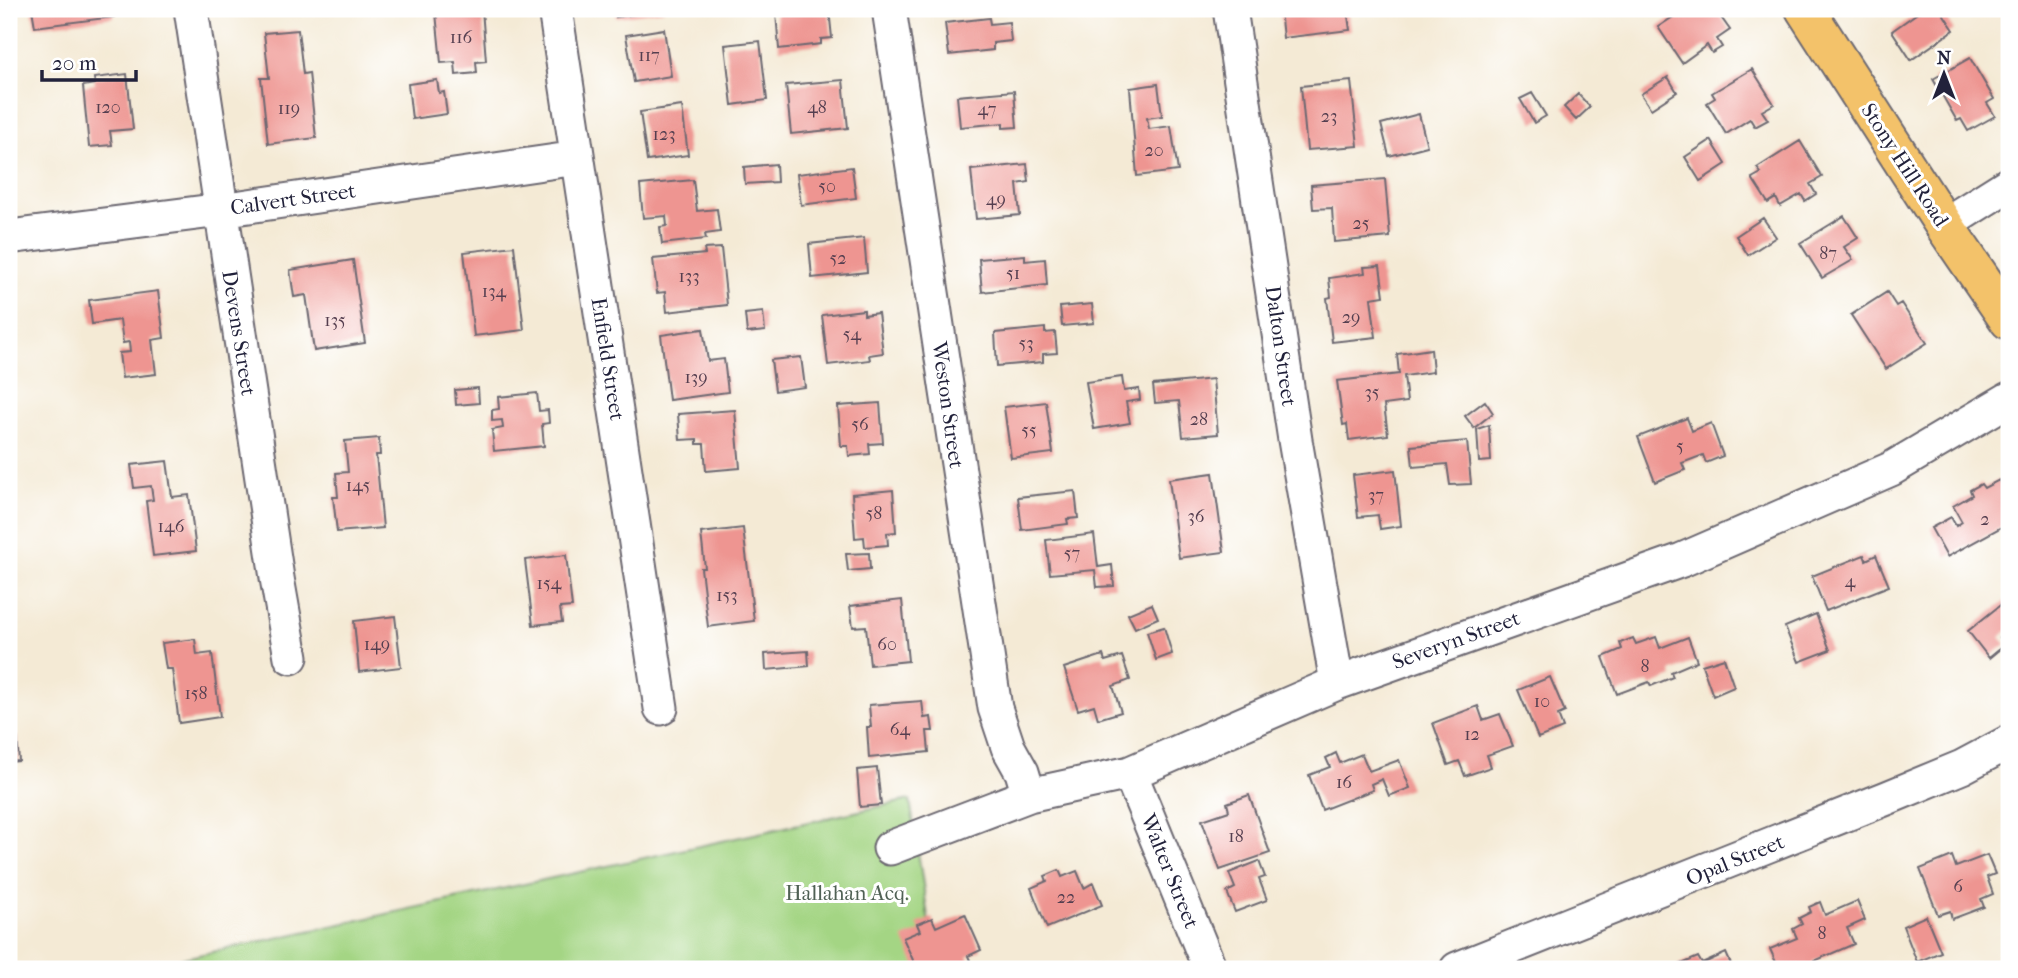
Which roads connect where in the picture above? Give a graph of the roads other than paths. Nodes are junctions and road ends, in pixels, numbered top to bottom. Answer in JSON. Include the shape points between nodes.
{"nodes":[{"id":1,"x":191,"y":9,"type":"edge"},
{"id":2,"x":555,"y":9,"type":"edge"},
{"id":3,"x":889,"y":9,"type":"edge"},
{"id":4,"x":1230,"y":9,"type":"edge"},
{"id":5,"x":1805,"y":9,"type":"edge"},
{"id":6,"x":577,"y":158,"type":"junction"},
{"id":7,"x":2009,"y":184,"type":"edge"},
{"id":8,"x":220,"y":210,"type":"junction"},
{"id":9,"x":1944,"y":225,"type":"junction"},
{"id":10,"x":9,"y":237,"type":"edge"},
{"id":11,"x":2009,"y":320,"type":"edge"},
{"id":12,"x":2009,"y":399,"type":"edge"},
{"id":13,"x":292,"y":657,"type":"dead end"},
{"id":14,"x":1337,"y":683,"type":"junction"},
{"id":15,"x":661,"y":708,"type":"dead end"},
{"id":16,"x":2009,"y":742,"type":"edge"},
{"id":17,"x":1130,"y":773,"type":"junction"},
{"id":18,"x":1029,"y":795,"type":"junction"},
{"id":19,"x":890,"y":848,"type":"dead end"},
{"id":20,"x":1210,"y":969,"type":"edge"},
{"id":21,"x":1457,"y":969,"type":"edge"}],
"edges":[{"from":1,"to":8,"type":"street","name":"Devens Street"},
{"from":2,"to":6,"type":"street","name":"Enfield Street"},
{"from":3,"to":18,"type":"street","name":"Weston Street","via":[[995,708]]},
{"from":4,"to":14,"type":"street","name":"Dalton Street","via":[[1294,440]]},
{"from":5,"to":9,"type":"main road","name":"Stony Hill Road"},
{"from":6,"to":8,"type":"street","name":"Calvert Street"},
{"from":6,"to":15,"type":"street","name":"Enfield Street"},
{"from":7,"to":9,"type":"street"},
{"from":8,"to":10,"type":"street","name":"Calvert Street"},
{"from":8,"to":13,"type":"street","name":"Devens Street"},
{"from":9,"to":11,"type":"main road","name":"Stony Hill Road"},
{"from":12,"to":14,"type":"street","name":"Severyn Street","via":[[1891,469],[1682,560]]},
{"from":14,"to":17,"type":"street","name":"Severyn Street"},
{"from":16,"to":21,"type":"street","name":"Opal Street","via":[[1887,798]]},
{"from":17,"to":18,"type":"street","name":"Severyn Street"},
{"from":17,"to":20,"type":"street","name":"Walter Street"},
{"from":18,"to":19,"type":"street","name":"Severyn Street"}]}
